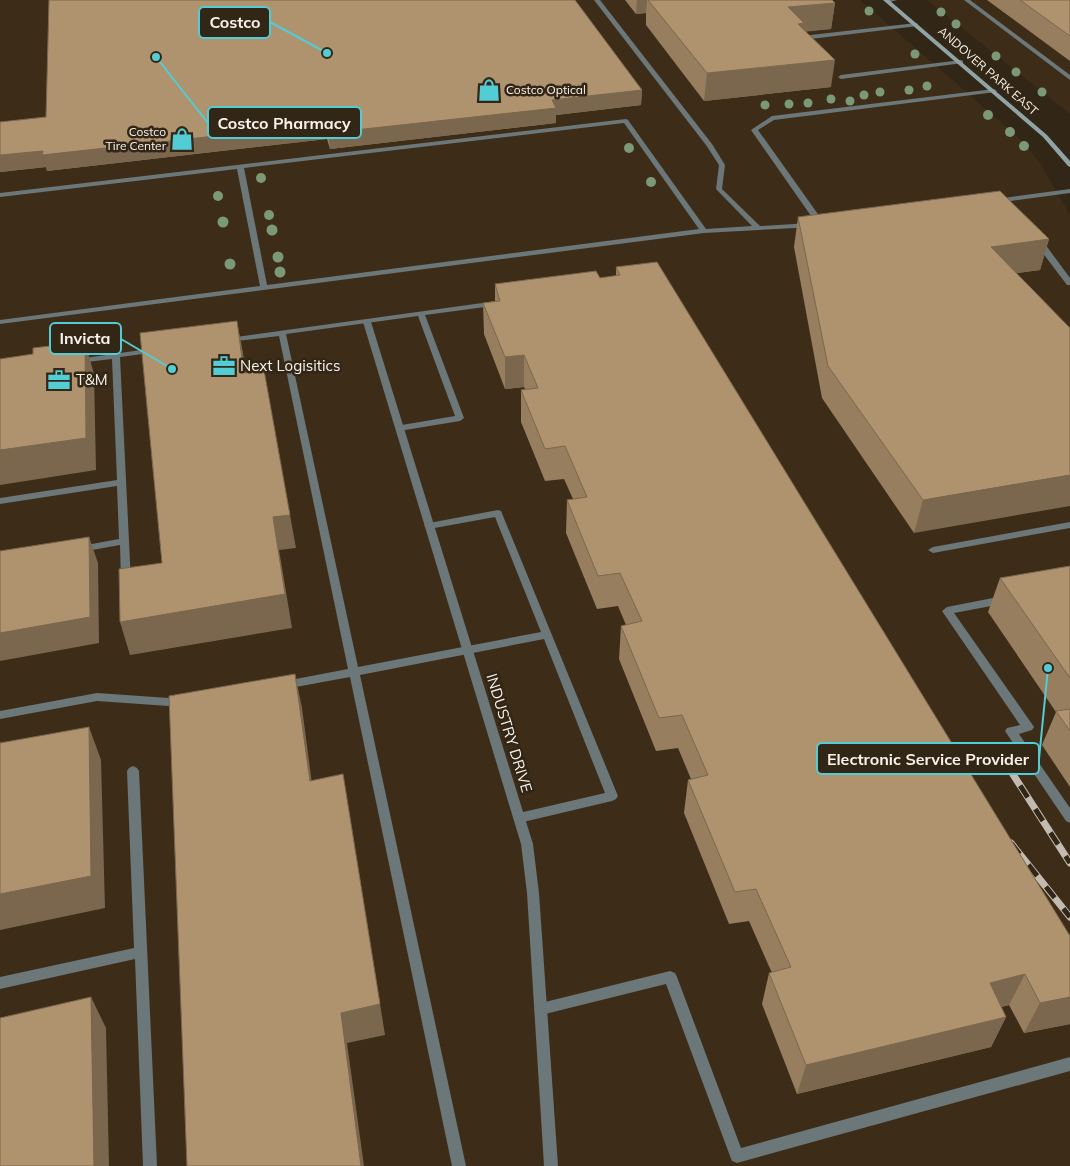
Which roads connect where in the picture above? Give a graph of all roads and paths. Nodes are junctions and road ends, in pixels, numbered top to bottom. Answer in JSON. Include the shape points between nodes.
{"nodes":[{"id":1,"x":597,"y":0,"type":"edge"},
{"id":2,"x":889,"y":0,"type":"edge"},
{"id":3,"x":967,"y":0,"type":"edge"},
{"id":4,"x":916,"y":25,"type":"junction"},
{"id":5,"x":802,"y":38,"type":"edge"},
{"id":6,"x":961,"y":62,"type":"junction"},
{"id":7,"x":841,"y":77,"type":"dead end"},
{"id":8,"x":1070,"y":78,"type":"edge"},
{"id":9,"x":994,"y":91,"type":"junction"},
{"id":10,"x":1070,"y":165,"type":"edge"},
{"id":11,"x":240,"y":167,"type":"junction"},
{"id":12,"x":1070,"y":191,"type":"edge"},
{"id":13,"x":0,"y":195,"type":"edge"},
{"id":14,"x":986,"y":202,"type":"edge"},
{"id":15,"x":830,"y":223,"type":"edge"},
{"id":16,"x":820,"y":224,"type":"junction"},
{"id":17,"x":758,"y":228,"type":"junction"},
{"id":18,"x":704,"y":231,"type":"junction"},
{"id":19,"x":1035,"y":237,"type":"edge"},
{"id":20,"x":1069,"y":281,"type":"edge"},
{"id":21,"x":264,"y":288,"type":"junction"},
{"id":22,"x":510,"y":301,"type":"edge"},
{"id":23,"x":421,"y":314,"type":"junction"},
{"id":24,"x":0,"y":322,"type":"edge"},
{"id":25,"x":367,"y":322,"type":"junction"},
{"id":26,"x":282,"y":333,"type":"junction"},
{"id":27,"x":223,"y":341,"type":"edge"},
{"id":28,"x":164,"y":349,"type":"edge"},
{"id":29,"x":116,"y":356,"type":"junction"},
{"id":30,"x":67,"y":363,"type":"edge"},
{"id":31,"x":399,"y":428,"type":"junction"},
{"id":32,"x":122,"y":482,"type":"junction"},
{"id":33,"x":0,"y":501,"type":"edge"},
{"id":34,"x":1070,"y":525,"type":"edge"},
{"id":35,"x":429,"y":526,"type":"junction"},
{"id":36,"x":124,"y":541,"type":"junction"},
{"id":37,"x":933,"y":550,"type":"dead end"},
{"id":38,"x":67,"y":551,"type":"edge"},
{"id":39,"x":126,"y":590,"type":"edge"},
{"id":40,"x":1013,"y":598,"type":"edge"},
{"id":41,"x":547,"y":635,"type":"junction"},
{"id":42,"x":468,"y":651,"type":"junction"},
{"id":43,"x":354,"y":672,"type":"junction"},
{"id":44,"x":275,"y":687,"type":"edge"},
{"id":45,"x":197,"y":702,"type":"edge"},
{"id":46,"x":0,"y":715,"type":"edge"},
{"id":47,"x":132,"y":772,"type":"dead end"},
{"id":48,"x":520,"y":818,"type":"junction"},
{"id":49,"x":1070,"y":818,"type":"edge"},
{"id":50,"x":140,"y":952,"type":"junction"},
{"id":51,"x":0,"y":983,"type":"edge"},
{"id":52,"x":541,"y":1009,"type":"junction"},
{"id":53,"x":1070,"y":1064,"type":"edge"},
{"id":54,"x":150,"y":1166,"type":"edge"},
{"id":55,"x":459,"y":1166,"type":"edge"},
{"id":56,"x":551,"y":1166,"type":"edge"}],
"edges":[{"from":1,"to":17,"type":"street","via":[[709,144],[722,165],[719,189]]},
{"from":2,"to":4,"type":"street","name":"ANDOVER PARK EAST"},
{"from":3,"to":8,"type":"street"},
{"from":4,"to":5,"type":"street"},
{"from":4,"to":6,"type":"street","name":"ANDOVER PARK EAST"},
{"from":6,"to":7,"type":"street"},
{"from":6,"to":9,"type":"street","name":"ANDOVER PARK EAST"},
{"from":9,"to":10,"type":"street","name":"ANDOVER PARK EAST","via":[[1045,136]]},
{"from":9,"to":16,"type":"street","via":[[772,118],[754,130]]},
{"from":11,"to":13,"type":"street"},
{"from":11,"to":18,"type":"street","via":[[626,121]]},
{"from":11,"to":21,"type":"street"},
{"from":12,"to":14,"type":"street"},
{"from":15,"to":16,"type":"street"},
{"from":16,"to":17,"type":"street"},
{"from":17,"to":18,"type":"street"},
{"from":18,"to":21,"type":"street"},
{"from":19,"to":20,"type":"street"},
{"from":21,"to":24,"type":"street"},
{"from":22,"to":23,"type":"street"},
{"from":23,"to":25,"type":"street"},
{"from":23,"to":31,"type":"street","via":[[460,418]]},
{"from":25,"to":26,"type":"street"},
{"from":25,"to":31,"type":"street","name":"INDUSTRY DRIVE"},
{"from":26,"to":27,"type":"street"},
{"from":26,"to":43,"type":"street"},
{"from":28,"to":29,"type":"street"},
{"from":29,"to":30,"type":"street"},
{"from":29,"to":32,"type":"street"},
{"from":31,"to":35,"type":"street","name":"INDUSTRY DRIVE"},
{"from":32,"to":33,"type":"street"},
{"from":32,"to":36,"type":"street"},
{"from":34,"to":37,"type":"street"},
{"from":35,"to":41,"type":"street","via":[[498,513]]},
{"from":35,"to":42,"type":"street","name":"INDUSTRY DRIVE"},
{"from":36,"to":38,"type":"street"},
{"from":36,"to":39,"type":"street"},
{"from":40,"to":49,"type":"street","via":[[947,611],[1028,728],[1011,731]]},
{"from":41,"to":42,"type":"street"},
{"from":41,"to":48,"type":"street","via":[[612,796]]},
{"from":42,"to":43,"type":"street"},
{"from":42,"to":48,"type":"street","name":"INDUSTRY DRIVE"},
{"from":43,"to":44,"type":"street"},
{"from":43,"to":55,"type":"street"},
{"from":45,"to":46,"type":"street","via":[[97,697]]},
{"from":47,"to":50,"type":"street"},
{"from":48,"to":52,"type":"street","name":"INDUSTRY DRIVE","via":[[530,863]]},
{"from":50,"to":51,"type":"street"},
{"from":50,"to":54,"type":"street"},
{"from":52,"to":53,"type":"street","via":[[670,978],[737,1156]]},
{"from":52,"to":56,"type":"street","name":"INDUSTRY DRIVE"}]}
